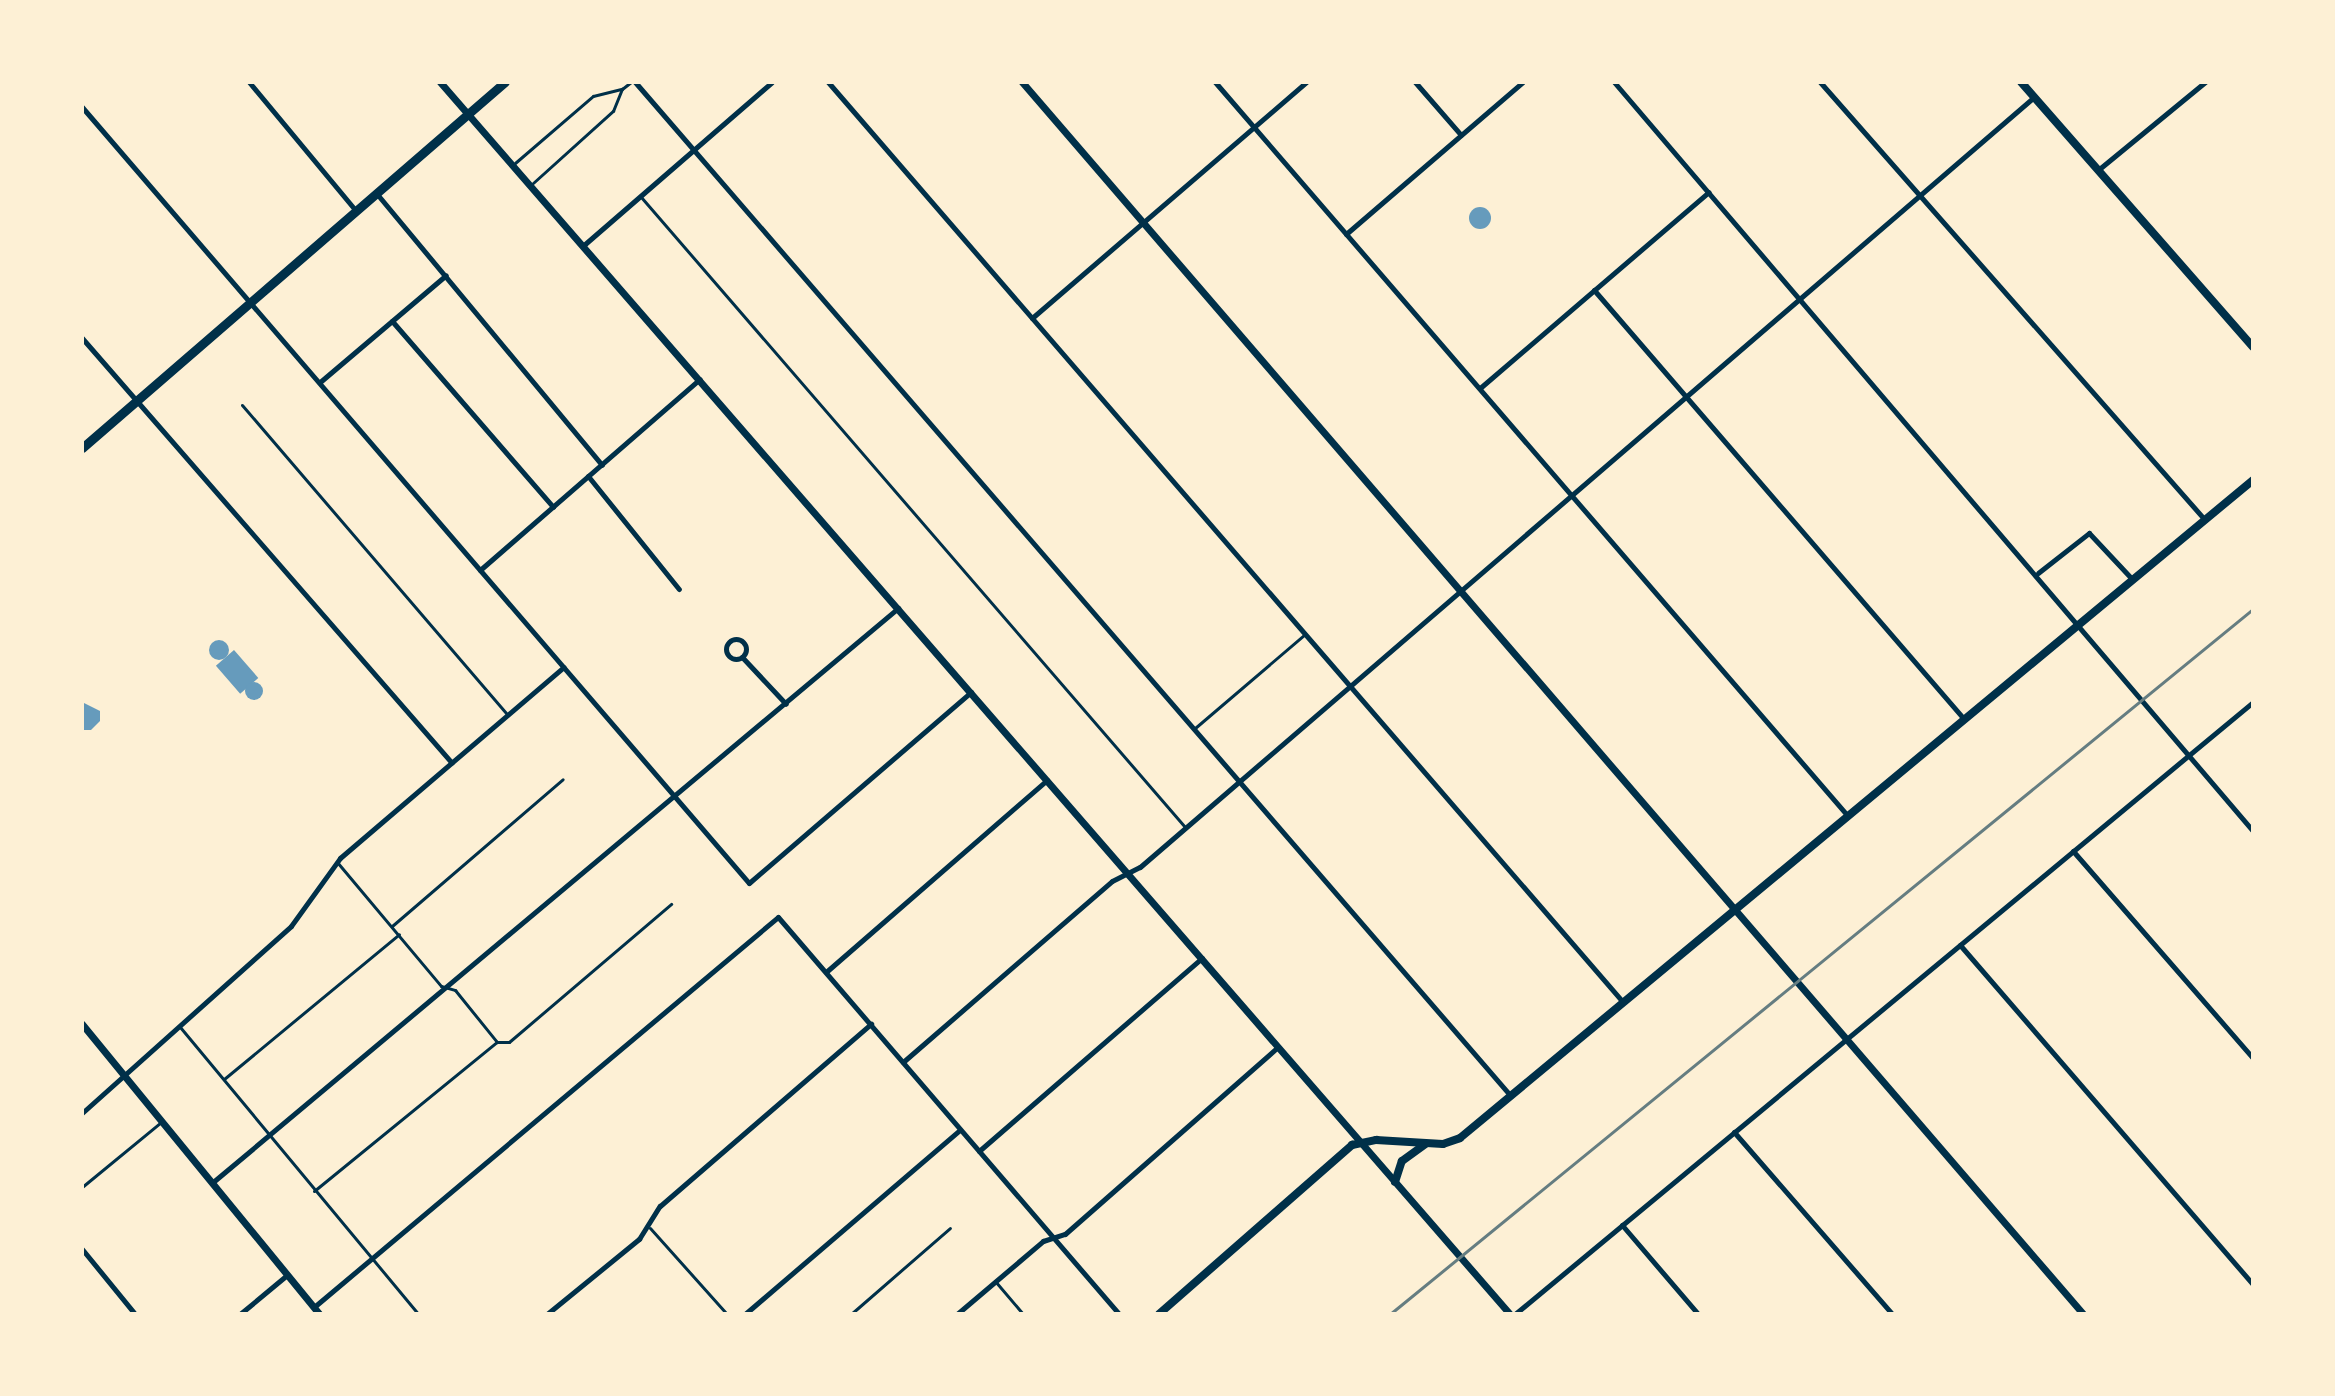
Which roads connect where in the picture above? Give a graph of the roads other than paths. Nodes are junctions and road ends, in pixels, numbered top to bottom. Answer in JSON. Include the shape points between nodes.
{"nodes":[{"id":1,"x":249,"y":82,"type":"edge"},
{"id":2,"x":440,"y":82,"type":"edge"},
{"id":3,"x":505,"y":82,"type":"edge"},
{"id":4,"x":633,"y":82,"type":"edge"},
{"id":5,"x":772,"y":82,"type":"edge"},
{"id":6,"x":828,"y":82,"type":"edge"},
{"id":7,"x":1022,"y":82,"type":"edge"},
{"id":8,"x":1215,"y":82,"type":"edge"},
{"id":9,"x":1306,"y":82,"type":"edge"},
{"id":10,"x":1415,"y":82,"type":"edge"},
{"id":11,"x":1523,"y":82,"type":"edge"},
{"id":12,"x":1614,"y":82,"type":"edge"},
{"id":13,"x":1820,"y":82,"type":"edge"},
{"id":14,"x":2021,"y":82,"type":"edge"},
{"id":15,"x":2205,"y":82,"type":"edge"},
{"id":16,"x":622,"y":89,"type":"junction"},
{"id":17,"x":2034,"y":97,"type":"junction"},
{"id":18,"x":82,"y":107,"type":"edge"},
{"id":19,"x":469,"y":113,"type":"junction"},
{"id":20,"x":1254,"y":127,"type":"junction"},
{"id":21,"x":1461,"y":135,"type":"junction"},
{"id":22,"x":694,"y":150,"type":"junction"},
{"id":23,"x":515,"y":163,"type":"junction"},
{"id":24,"x":2098,"y":170,"type":"junction"},
{"id":25,"x":533,"y":183,"type":"junction"},
{"id":26,"x":1709,"y":192,"type":"junction"},
{"id":27,"x":377,"y":194,"type":"junction"},
{"id":28,"x":1920,"y":195,"type":"junction"},
{"id":29,"x":641,"y":197,"type":"junction"},
{"id":30,"x":357,"y":212,"type":"junction"},
{"id":31,"x":1143,"y":223,"type":"junction"},
{"id":32,"x":1346,"y":234,"type":"junction"},
{"id":33,"x":585,"y":244,"type":"junction"},
{"id":34,"x":446,"y":275,"type":"junction"},
{"id":35,"x":1594,"y":290,"type":"junction"},
{"id":36,"x":1800,"y":298,"type":"junction"},
{"id":37,"x":248,"y":301,"type":"junction"},
{"id":38,"x":1032,"y":318,"type":"junction"},
{"id":39,"x":392,"y":321,"type":"junction"},
{"id":40,"x":82,"y":338,"type":"edge"},
{"id":41,"x":2253,"y":347,"type":"edge"},
{"id":42,"x":701,"y":379,"type":"junction"},
{"id":43,"x":320,"y":382,"type":"junction"},
{"id":44,"x":1480,"y":388,"type":"junction"},
{"id":45,"x":1686,"y":396,"type":"junction"},
{"id":46,"x":138,"y":400,"type":"junction"},
{"id":47,"x":242,"y":405,"type":"dead end"},
{"id":48,"x":82,"y":448,"type":"edge"},
{"id":49,"x":602,"y":465,"type":"junction"},
{"id":50,"x":588,"y":476,"type":"junction"},
{"id":51,"x":2253,"y":480,"type":"edge"},
{"id":52,"x":1571,"y":495,"type":"junction"},
{"id":53,"x":553,"y":507,"type":"junction"},
{"id":54,"x":2205,"y":520,"type":"junction"},
{"id":55,"x":480,"y":570,"type":"junction"},
{"id":56,"x":2038,"y":573,"type":"junction"},
{"id":57,"x":2132,"y":579,"type":"junction"},
{"id":58,"x":679,"y":589,"type":"dead end"},
{"id":59,"x":1460,"y":591,"type":"junction"},
{"id":60,"x":898,"y":608,"type":"junction"},
{"id":61,"x":2080,"y":623,"type":"junction"},
{"id":62,"x":1305,"y":634,"type":"junction"},
{"id":63,"x":742,"y":657,"type":"junction"},
{"id":64,"x":564,"y":667,"type":"junction"},
{"id":65,"x":1350,"y":686,"type":"junction"},
{"id":66,"x":972,"y":691,"type":"junction"},
{"id":67,"x":2253,"y":702,"type":"edge"},
{"id":68,"x":786,"y":704,"type":"junction"},
{"id":69,"x":508,"y":716,"type":"junction"},
{"id":70,"x":1964,"y":719,"type":"junction"},
{"id":71,"x":1194,"y":728,"type":"junction"},
{"id":72,"x":2188,"y":756,"type":"junction"},
{"id":73,"x":452,"y":763,"type":"junction"},
{"id":74,"x":563,"y":779,"type":"dead end"},
{"id":75,"x":1048,"y":779,"type":"junction"},
{"id":76,"x":1241,"y":781,"type":"junction"},
{"id":77,"x":674,"y":796,"type":"junction"},
{"id":78,"x":1849,"y":817,"type":"junction"},
{"id":79,"x":1186,"y":828,"type":"junction"},
{"id":80,"x":2253,"y":831,"type":"edge"},
{"id":81,"x":2073,"y":851,"type":"junction"},
{"id":82,"x":337,"y":862,"type":"junction"},
{"id":83,"x":1130,"y":873,"type":"junction"},
{"id":84,"x":671,"y":904,"type":"dead end"},
{"id":85,"x":1735,"y":910,"type":"junction"},
{"id":86,"x":392,"y":926,"type":"junction"},
{"id":87,"x":399,"y":934,"type":"junction"},
{"id":88,"x":1960,"y":945,"type":"junction"},
{"id":89,"x":1202,"y":958,"type":"junction"},
{"id":90,"x":826,"y":972,"type":"junction"},
{"id":91,"x":448,"y":988,"type":"junction"},
{"id":92,"x":1623,"y":1003,"type":"junction"},
{"id":93,"x":871,"y":1024,"type":"junction"},
{"id":94,"x":180,"y":1026,"type":"junction"},
{"id":95,"x":83,"y":1027,"type":"edge"},
{"id":96,"x":1846,"y":1039,"type":"junction"},
{"id":97,"x":497,"y":1042,"type":"junction"},
{"id":98,"x":1279,"y":1047,"type":"junction"},
{"id":99,"x":2253,"y":1058,"type":"edge"},
{"id":100,"x":903,"y":1062,"type":"junction"},
{"id":101,"x":127,"y":1076,"type":"junction"},
{"id":102,"x":224,"y":1079,"type":"junction"},
{"id":103,"x":1511,"y":1096,"type":"junction"},
{"id":104,"x":82,"y":1113,"type":"edge"},
{"id":105,"x":163,"y":1120,"type":"junction"},
{"id":106,"x":960,"y":1129,"type":"junction"},
{"id":107,"x":1734,"y":1132,"type":"junction"},
{"id":108,"x":270,"y":1134,"type":"junction"},
{"id":109,"x":1361,"y":1141,"type":"junction"},
{"id":110,"x":1427,"y":1143,"type":"junction"},
{"id":111,"x":979,"y":1151,"type":"junction"},
{"id":112,"x":213,"y":1182,"type":"junction"},
{"id":113,"x":1395,"y":1182,"type":"junction"},
{"id":114,"x":82,"y":1187,"type":"edge"},
{"id":115,"x":314,"y":1191,"type":"junction"},
{"id":116,"x":1622,"y":1225,"type":"junction"},
{"id":117,"x":650,"y":1228,"type":"junction"},
{"id":118,"x":950,"y":1228,"type":"dead end"},
{"id":119,"x":1052,"y":1236,"type":"junction"},
{"id":120,"x":82,"y":1249,"type":"edge"},
{"id":121,"x":372,"y":1259,"type":"junction"},
{"id":122,"x":288,"y":1274,"type":"junction"},
{"id":123,"x":995,"y":1281,"type":"junction"},
{"id":124,"x":2253,"y":1285,"type":"edge"},
{"id":125,"x":316,"y":1310,"type":"edge"},
{"id":126,"x":135,"y":1314,"type":"edge"},
{"id":127,"x":240,"y":1314,"type":"edge"},
{"id":128,"x":418,"y":1314,"type":"edge"},
{"id":129,"x":547,"y":1314,"type":"edge"},
{"id":130,"x":727,"y":1314,"type":"edge"},
{"id":131,"x":745,"y":1314,"type":"edge"},
{"id":132,"x":851,"y":1314,"type":"edge"},
{"id":133,"x":957,"y":1314,"type":"edge"},
{"id":134,"x":1023,"y":1314,"type":"edge"},
{"id":135,"x":1119,"y":1314,"type":"edge"},
{"id":136,"x":1159,"y":1314,"type":"edge"},
{"id":137,"x":1513,"y":1314,"type":"edge"},
{"id":138,"x":1698,"y":1314,"type":"edge"},
{"id":139,"x":1892,"y":1314,"type":"edge"},
{"id":140,"x":2083,"y":1314,"type":"edge"}],
"edges":[{"from":1,"to":30,"type":"street"},
{"from":2,"to":19,"type":"street"},
{"from":3,"to":19,"type":"main road"},
{"from":4,"to":16,"type":"lane"},
{"from":4,"to":22,"type":"street"},
{"from":5,"to":22,"type":"street"},
{"from":6,"to":38,"type":"street"},
{"from":7,"to":31,"type":"street"},
{"from":8,"to":20,"type":"street"},
{"from":9,"to":20,"type":"street"},
{"from":10,"to":21,"type":"street"},
{"from":11,"to":21,"type":"street"},
{"from":12,"to":26,"type":"street"},
{"from":13,"to":28,"type":"street"},
{"from":14,"to":17,"type":"main road"},
{"from":15,"to":24,"type":"street"},
{"from":16,"to":23,"type":"lane","via":[[593,96]]},
{"from":16,"to":25,"type":"lane","via":[[613,111]]},
{"from":17,"to":24,"type":"main road"},
{"from":17,"to":28,"type":"street"},
{"from":18,"to":37,"type":"street"},
{"from":19,"to":23,"type":"street"},
{"from":19,"to":27,"type":"main road"},
{"from":20,"to":31,"type":"street"},
{"from":20,"to":32,"type":"street"},
{"from":21,"to":32,"type":"street"},
{"from":22,"to":29,"type":"street"},
{"from":22,"to":71,"type":"street"},
{"from":23,"to":25,"type":"street"},
{"from":24,"to":41,"type":"main road"},
{"from":25,"to":33,"type":"street"},
{"from":26,"to":35,"type":"street"},
{"from":26,"to":36,"type":"street"},
{"from":27,"to":30,"type":"main road"},
{"from":27,"to":34,"type":"street"},
{"from":28,"to":36,"type":"street"},
{"from":28,"to":54,"type":"street"},
{"from":29,"to":33,"type":"street"},
{"from":29,"to":79,"type":"lane"},
{"from":30,"to":37,"type":"main road"},
{"from":31,"to":38,"type":"street"},
{"from":31,"to":59,"type":"street"},
{"from":32,"to":44,"type":"street"},
{"from":33,"to":42,"type":"street"},
{"from":34,"to":39,"type":"street"},
{"from":34,"to":49,"type":"street"},
{"from":35,"to":44,"type":"street"},
{"from":35,"to":45,"type":"street"},
{"from":36,"to":45,"type":"street"},
{"from":36,"to":56,"type":"street"},
{"from":37,"to":43,"type":"street"},
{"from":37,"to":46,"type":"main road"},
{"from":38,"to":62,"type":"street"},
{"from":39,"to":43,"type":"street"},
{"from":39,"to":53,"type":"street"},
{"from":40,"to":46,"type":"street"},
{"from":42,"to":49,"type":"street"},
{"from":42,"to":60,"type":"street"},
{"from":43,"to":55,"type":"street"},
{"from":44,"to":52,"type":"street"},
{"from":45,"to":52,"type":"street"},
{"from":45,"to":70,"type":"street"},
{"from":46,"to":48,"type":"main road"},
{"from":46,"to":73,"type":"street"},
{"from":47,"to":69,"type":"lane"},
{"from":49,"to":50,"type":"street"},
{"from":50,"to":53,"type":"street"},
{"from":50,"to":58,"type":"street"},
{"from":51,"to":54,"type":"main road"},
{"from":52,"to":59,"type":"street"},
{"from":52,"to":78,"type":"street"},
{"from":53,"to":55,"type":"street"},
{"from":54,"to":57,"type":"main road"},
{"from":55,"to":64,"type":"street"},
{"from":56,"to":57,"type":"street","via":[[2089,533]]},
{"from":56,"to":61,"type":"street"},
{"from":57,"to":61,"type":"main road"},
{"from":59,"to":65,"type":"street"},
{"from":59,"to":85,"type":"street"},
{"from":60,"to":66,"type":"street"},
{"from":60,"to":68,"type":"street"},
{"from":61,"to":70,"type":"main road"},
{"from":61,"to":72,"type":"street"},
{"from":62,"to":65,"type":"street"},
{"from":62,"to":71,"type":"lane"},
{"from":63,"to":63,"type":"street","via":[[746,644],[730,640],[727,653]]},
{"from":63,"to":68,"type":"street"},
{"from":64,"to":69,"type":"street"},
{"from":64,"to":77,"type":"street"},
{"from":65,"to":76,"type":"street"},
{"from":65,"to":92,"type":"street"},
{"from":66,"to":75,"type":"street"},
{"from":66,"to":77,"type":"street","via":[[749,883]]},
{"from":67,"to":72,"type":"street"},
{"from":68,"to":77,"type":"street"},
{"from":69,"to":73,"type":"street"},
{"from":70,"to":78,"type":"main road"},
{"from":71,"to":76,"type":"street"},
{"from":72,"to":80,"type":"street"},
{"from":72,"to":81,"type":"street"},
{"from":73,"to":82,"type":"street"},
{"from":74,"to":86,"type":"lane"},
{"from":75,"to":83,"type":"street"},
{"from":75,"to":90,"type":"street"},
{"from":76,"to":79,"type":"street"},
{"from":76,"to":103,"type":"street"},
{"from":77,"to":91,"type":"street"},
{"from":78,"to":85,"type":"main road"},
{"from":79,"to":83,"type":"street"},
{"from":81,"to":88,"type":"street"},
{"from":81,"to":99,"type":"street"},
{"from":82,"to":86,"type":"lane"},
{"from":82,"to":94,"type":"street","via":[[296,920]]},
{"from":83,"to":89,"type":"street"},
{"from":83,"to":100,"type":"street","via":[[1112,881]]},
{"from":84,"to":97,"type":"lane","via":[[509,1042]]},
{"from":85,"to":92,"type":"main road"},
{"from":85,"to":96,"type":"street"},
{"from":86,"to":87,"type":"lane"},
{"from":87,"to":91,"type":"lane"},
{"from":87,"to":102,"type":"lane"},
{"from":88,"to":96,"type":"street"},
{"from":88,"to":124,"type":"street"},
{"from":89,"to":98,"type":"street"},
{"from":89,"to":111,"type":"street"},
{"from":90,"to":93,"type":"street"},
{"from":90,"to":121,"type":"street","via":[[778,917]]},
{"from":91,"to":97,"type":"lane"},
{"from":91,"to":108,"type":"street"},
{"from":92,"to":103,"type":"main road"},
{"from":93,"to":100,"type":"street"},
{"from":93,"to":117,"type":"street","via":[[660,1206]]},
{"from":94,"to":101,"type":"street"},
{"from":94,"to":102,"type":"lane"},
{"from":95,"to":101,"type":"street"},
{"from":96,"to":107,"type":"street"},
{"from":96,"to":140,"type":"street"},
{"from":97,"to":115,"type":"lane"},
{"from":98,"to":109,"type":"street"},
{"from":98,"to":119,"type":"street","via":[[1065,1234]]},
{"from":100,"to":106,"type":"street"},
{"from":101,"to":104,"type":"street"},
{"from":101,"to":105,"type":"street"},
{"from":102,"to":108,"type":"lane"},
{"from":103,"to":110,"type":"main road","via":[[1460,1138]]},
{"from":105,"to":112,"type":"street"},
{"from":105,"to":114,"type":"lane"},
{"from":106,"to":111,"type":"street"},
{"from":106,"to":131,"type":"street"},
{"from":107,"to":116,"type":"street"},
{"from":107,"to":139,"type":"street"},
{"from":108,"to":112,"type":"street"},
{"from":108,"to":115,"type":"lane"},
{"from":109,"to":110,"type":"main road"},
{"from":109,"to":113,"type":"street"},
{"from":109,"to":136,"type":"main road"},
{"from":110,"to":113,"type":"main road","via":[[1402,1161]]},
{"from":111,"to":119,"type":"street"},
{"from":112,"to":122,"type":"street"},
{"from":113,"to":137,"type":"street"},
{"from":115,"to":121,"type":"lane"},
{"from":116,"to":137,"type":"street"},
{"from":116,"to":138,"type":"street"},
{"from":117,"to":129,"type":"street"},
{"from":117,"to":130,"type":"lane"},
{"from":118,"to":132,"type":"lane"},
{"from":119,"to":123,"type":"street"},
{"from":119,"to":135,"type":"street"},
{"from":120,"to":126,"type":"street"},
{"from":121,"to":125,"type":"street"},
{"from":121,"to":128,"type":"lane"},
{"from":122,"to":125,"type":"street"},
{"from":122,"to":127,"type":"street"},
{"from":123,"to":133,"type":"street"},
{"from":123,"to":134,"type":"lane"}]}
